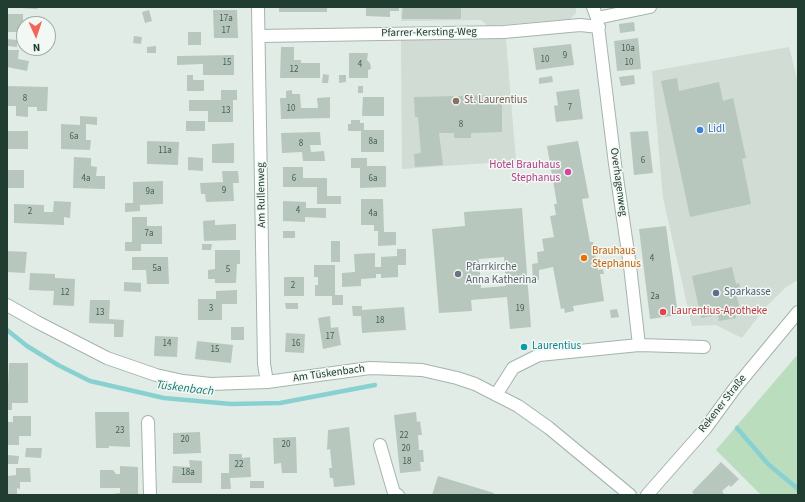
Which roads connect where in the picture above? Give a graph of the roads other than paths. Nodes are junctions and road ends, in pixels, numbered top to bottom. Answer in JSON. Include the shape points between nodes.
{"nodes":[{"id":1,"x":258,"y":7,"type":"edge"},
{"id":2,"x":593,"y":7,"type":"edge"},
{"id":3,"x":650,"y":7,"type":"edge"},
{"id":4,"x":598,"y":23,"type":"junction"},
{"id":5,"x":260,"y":36,"type":"junction"},
{"id":6,"x":7,"y":305,"type":"edge"},
{"id":7,"x":798,"y":312,"type":"edge"},
{"id":8,"x":639,"y":345,"type":"junction"},
{"id":9,"x":704,"y":347,"type":"dead end"},
{"id":10,"x":267,"y":382,"type":"junction"},
{"id":11,"x":496,"y":395,"type":"junction"},
{"id":12,"x":148,"y":422,"type":"dead end"},
{"id":13,"x":380,"y":445,"type":"dead end"},
{"id":14,"x":150,"y":495,"type":"edge"},
{"id":15,"x":398,"y":495,"type":"edge"},
{"id":16,"x":630,"y":495,"type":"edge"},
{"id":17,"x":647,"y":495,"type":"edge"}],
"edges":[{"from":1,"to":5,"type":"street","name":"Am Rullenweg"},
{"from":2,"to":4,"type":"street","name":"Overhagenweg"},
{"from":3,"to":4,"type":"street"},
{"from":4,"to":5,"type":"street","name":"Pfarrer-Kersting-Weg","via":[[504,32]]},
{"from":4,"to":8,"type":"street","name":"Overhagenweg"},
{"from":5,"to":10,"type":"street","name":"Am Rullenweg","via":[[264,364]]},
{"from":6,"to":10,"type":"street","name":"Am Tüskenbach","via":[[107,358],[156,375],[211,384]]},
{"from":7,"to":17,"type":"street","name":"Rekener Straße","via":[[735,388],[705,429]]},
{"from":8,"to":9,"type":"street"},
{"from":8,"to":11,"type":"street","via":[[539,355],[513,368]]},
{"from":10,"to":11,"type":"street","name":"Am Tüskenbach","via":[[370,368],[394,368],[422,370],[457,378]]},
{"from":11,"to":16,"type":"street","name":"Am Tüskenbach","via":[[518,406],[549,428]]},
{"from":12,"to":14,"type":"street"},
{"from":13,"to":15,"type":"street","via":[[394,493]]}]}
